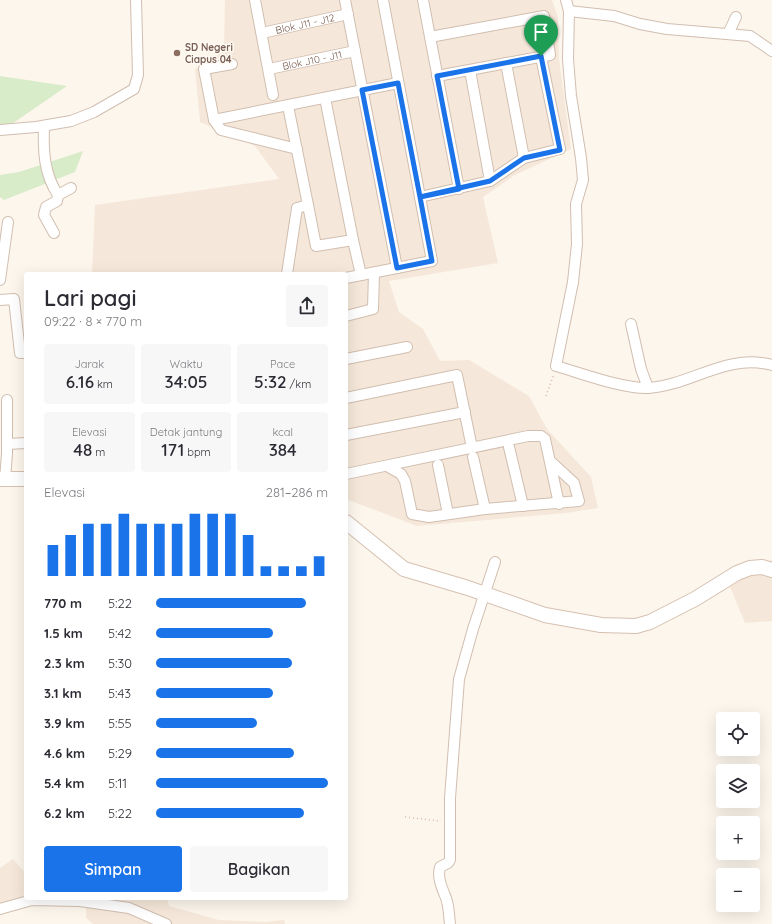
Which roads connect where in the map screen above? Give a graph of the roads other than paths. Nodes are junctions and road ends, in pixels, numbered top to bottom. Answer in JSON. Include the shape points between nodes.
{"nodes":[{"id":1,"x":136,"y":0,"type":"edge"},
{"id":2,"x":255,"y":0,"type":"edge"},
{"id":3,"x":345,"y":0,"type":"edge"},
{"id":4,"x":383,"y":0,"type":"edge"},
{"id":5,"x":423,"y":0,"type":"edge"},
{"id":6,"x":566,"y":0,"type":"edge"},
{"id":7,"x":569,"y":11,"type":"junction"},
{"id":8,"x":348,"y":14,"type":"junction"},
{"id":9,"x":736,"y":17,"type":"dead end"},
{"id":10,"x":262,"y":33,"type":"junction"},
{"id":11,"x":728,"y":34,"type":"junction"},
{"id":12,"x":430,"y":37,"type":"junction"},
{"id":13,"x":772,"y":50,"type":"edge"},
{"id":14,"x":355,"y":51,"type":"junction"},
{"id":15,"x":541,"y":56,"type":"junction"},
{"id":16,"x":506,"y":63,"type":"junction"},
{"id":17,"x":232,"y":64,"type":"dead end"},
{"id":18,"x":269,"y":69,"type":"junction"},
{"id":19,"x":470,"y":70,"type":"junction"},
{"id":20,"x":437,"y":76,"type":"junction"},
{"id":21,"x":398,"y":83,"type":"junction"},
{"id":22,"x":362,"y":90,"type":"junction"},
{"id":23,"x":273,"y":95,"type":"dead end"},
{"id":24,"x":324,"y":98,"type":"junction"},
{"id":25,"x":288,"y":106,"type":"junction"},
{"id":26,"x":214,"y":120,"type":"junction"},
{"id":27,"x":44,"y":126,"type":"junction"},
{"id":28,"x":0,"y":130,"type":"edge"},
{"id":29,"x":296,"y":149,"type":"junction"},
{"id":30,"x":524,"y":158,"type":"junction"},
{"id":31,"x":490,"y":181,"type":"junction"},
{"id":32,"x":71,"y":188,"type":"dead end"},
{"id":33,"x":459,"y":189,"type":"junction"},
{"id":34,"x":58,"y":195,"type":"junction"},
{"id":35,"x":420,"y":197,"type":"junction"},
{"id":36,"x":308,"y":206,"type":"junction"},
{"id":37,"x":8,"y":222,"type":"dead end"},
{"id":38,"x":54,"y":233,"type":"dead end"},
{"id":39,"x":353,"y":240,"type":"junction"},
{"id":40,"x":397,"y":268,"type":"junction"},
{"id":41,"x":287,"y":272,"type":"edge"},
{"id":42,"x":374,"y":273,"type":"junction"},
{"id":43,"x":361,"y":275,"type":"junction"},
{"id":44,"x":348,"y":278,"type":"edge"},
{"id":45,"x":0,"y":280,"type":"edge"},
{"id":46,"x":0,"y":300,"type":"edge"},
{"id":47,"x":348,"y":315,"type":"edge"},
{"id":48,"x":631,"y":324,"type":"dead end"},
{"id":49,"x":407,"y":347,"type":"dead end"},
{"id":50,"x":24,"y":353,"type":"edge"},
{"id":51,"x":348,"y":359,"type":"edge"},
{"id":52,"x":772,"y":365,"type":"edge"},
{"id":53,"x":648,"y":388,"type":"junction"},
{"id":54,"x":348,"y":398,"type":"edge"},
{"id":55,"x":7,"y":400,"type":"dead end"},
{"id":56,"x":465,"y":412,"type":"junction"},
{"id":57,"x":348,"y":435,"type":"edge"},
{"id":58,"x":24,"y":443,"type":"edge"},
{"id":59,"x":7,"y":444,"type":"junction"},
{"id":60,"x":509,"y":447,"type":"dead end"},
{"id":61,"x":472,"y":452,"type":"junction"},
{"id":62,"x":550,"y":461,"type":"junction"},
{"id":63,"x":438,"y":465,"type":"dead end"},
{"id":64,"x":387,"y":466,"type":"junction"},
{"id":65,"x":348,"y":474,"type":"edge"},
{"id":66,"x":24,"y":479,"type":"edge"},
{"id":67,"x":2,"y":480,"type":"edge"},
{"id":68,"x":559,"y":504,"type":"junction"},
{"id":69,"x":523,"y":506,"type":"junction"},
{"id":70,"x":485,"y":509,"type":"junction"},
{"id":71,"x":448,"y":514,"type":"junction"},
{"id":72,"x":348,"y":524,"type":"edge"},
{"id":73,"x":495,"y":562,"type":"dead end"},
{"id":74,"x":772,"y":570,"type":"edge"},
{"id":75,"x":485,"y":594,"type":"junction"},
{"id":76,"x":0,"y":909,"type":"edge"},
{"id":77,"x":166,"y":924,"type":"edge"},
{"id":78,"x":450,"y":924,"type":"edge"}],
"edges":[{"from":1,"to":27,"type":"street","via":[[138,75],[134,89],[85,116]]},
{"from":2,"to":10,"type":"street"},
{"from":3,"to":8,"type":"street"},
{"from":4,"to":21,"type":"street"},
{"from":5,"to":12,"type":"street"},
{"from":6,"to":7,"type":"street"},
{"from":7,"to":11,"type":"street","via":[[614,16],[667,29]]},
{"from":7,"to":53,"type":"street","via":[[569,76],[583,180],[576,204],[577,244],[573,282],[556,366],[621,384]]},
{"from":8,"to":10,"type":"street","name":"Blok J11 - J12"},
{"from":8,"to":14,"type":"street"},
{"from":9,"to":11,"type":"street"},
{"from":10,"to":18,"type":"street"},
{"from":11,"to":13,"type":"street","via":[[750,36]]},
{"from":12,"to":15,"type":"street","via":[[544,16],[550,55]]},
{"from":12,"to":20,"type":"street"},
{"from":14,"to":18,"type":"street","name":"Blok J10 - J11"},
{"from":14,"to":22,"type":"street"},
{"from":15,"to":16,"type":"street"},
{"from":15,"to":30,"type":"street","via":[[560,150]]},
{"from":16,"to":19,"type":"street"},
{"from":16,"to":30,"type":"street"},
{"from":17,"to":26,"type":"street","via":[[204,69]]},
{"from":18,"to":23,"type":"street"},
{"from":19,"to":20,"type":"street"},
{"from":19,"to":31,"type":"street"},
{"from":20,"to":33,"type":"street"},
{"from":21,"to":22,"type":"street"},
{"from":21,"to":35,"type":"street"},
{"from":22,"to":24,"type":"street"},
{"from":22,"to":40,"type":"street"},
{"from":24,"to":25,"type":"street"},
{"from":24,"to":39,"type":"street"},
{"from":25,"to":26,"type":"street"},
{"from":25,"to":29,"type":"street"},
{"from":26,"to":29,"type":"street","via":[[221,130]]},
{"from":27,"to":28,"type":"street"},
{"from":27,"to":34,"type":"street","via":[[46,164],[52,186]]},
{"from":29,"to":36,"type":"street"},
{"from":30,"to":31,"type":"street"},
{"from":31,"to":33,"type":"street"},
{"from":32,"to":34,"type":"street"},
{"from":33,"to":35,"type":"street"},
{"from":34,"to":38,"type":"street","via":[[57,201],[46,207],[44,214]]},
{"from":35,"to":40,"type":"street","via":[[432,261]]},
{"from":36,"to":39,"type":"street","via":[[316,246]]},
{"from":36,"to":41,"type":"street","via":[[297,208]]},
{"from":37,"to":45,"type":"street"},
{"from":39,"to":43,"type":"street"},
{"from":40,"to":42,"type":"street"},
{"from":42,"to":43,"type":"street"},
{"from":42,"to":47,"type":"street","via":[[373,309]]},
{"from":43,"to":44,"type":"street"},
{"from":46,"to":50,"type":"street","via":[[14,299],[20,353]]},
{"from":48,"to":53,"type":"street"},
{"from":49,"to":51,"type":"street"},
{"from":52,"to":53,"type":"street","via":[[750,361],[737,362]]},
{"from":54,"to":56,"type":"street","via":[[457,375]]},
{"from":55,"to":59,"type":"street"},
{"from":56,"to":57,"type":"street"},
{"from":56,"to":61,"type":"street"},
{"from":58,"to":59,"type":"street"},
{"from":59,"to":67,"type":"street"},
{"from":60,"to":69,"type":"street"},
{"from":61,"to":62,"type":"street","via":[[528,436],[541,436],[546,439]]},
{"from":61,"to":64,"type":"street"},
{"from":61,"to":70,"type":"street"},
{"from":62,"to":68,"type":"street"},
{"from":62,"to":68,"type":"street","via":[[574,483],[579,501]]},
{"from":63,"to":71,"type":"street"},
{"from":64,"to":65,"type":"street"},
{"from":64,"to":71,"type":"street","via":[[401,474],[405,481],[412,514],[429,517]]},
{"from":66,"to":67,"type":"street"},
{"from":68,"to":69,"type":"street"},
{"from":69,"to":70,"type":"street"},
{"from":70,"to":71,"type":"street"},
{"from":72,"to":75,"type":"street","via":[[404,569]]},
{"from":73,"to":75,"type":"street"},
{"from":74,"to":75,"type":"street","via":[[762,567],[750,568],[737,573],[667,614],[636,626],[601,625],[545,615]]},
{"from":75,"to":78,"type":"street","via":[[459,679],[449,823],[450,860],[440,867],[439,876]]},
{"from":76,"to":77,"type":"street","via":[[32,900],[80,901],[129,908]]}]}
